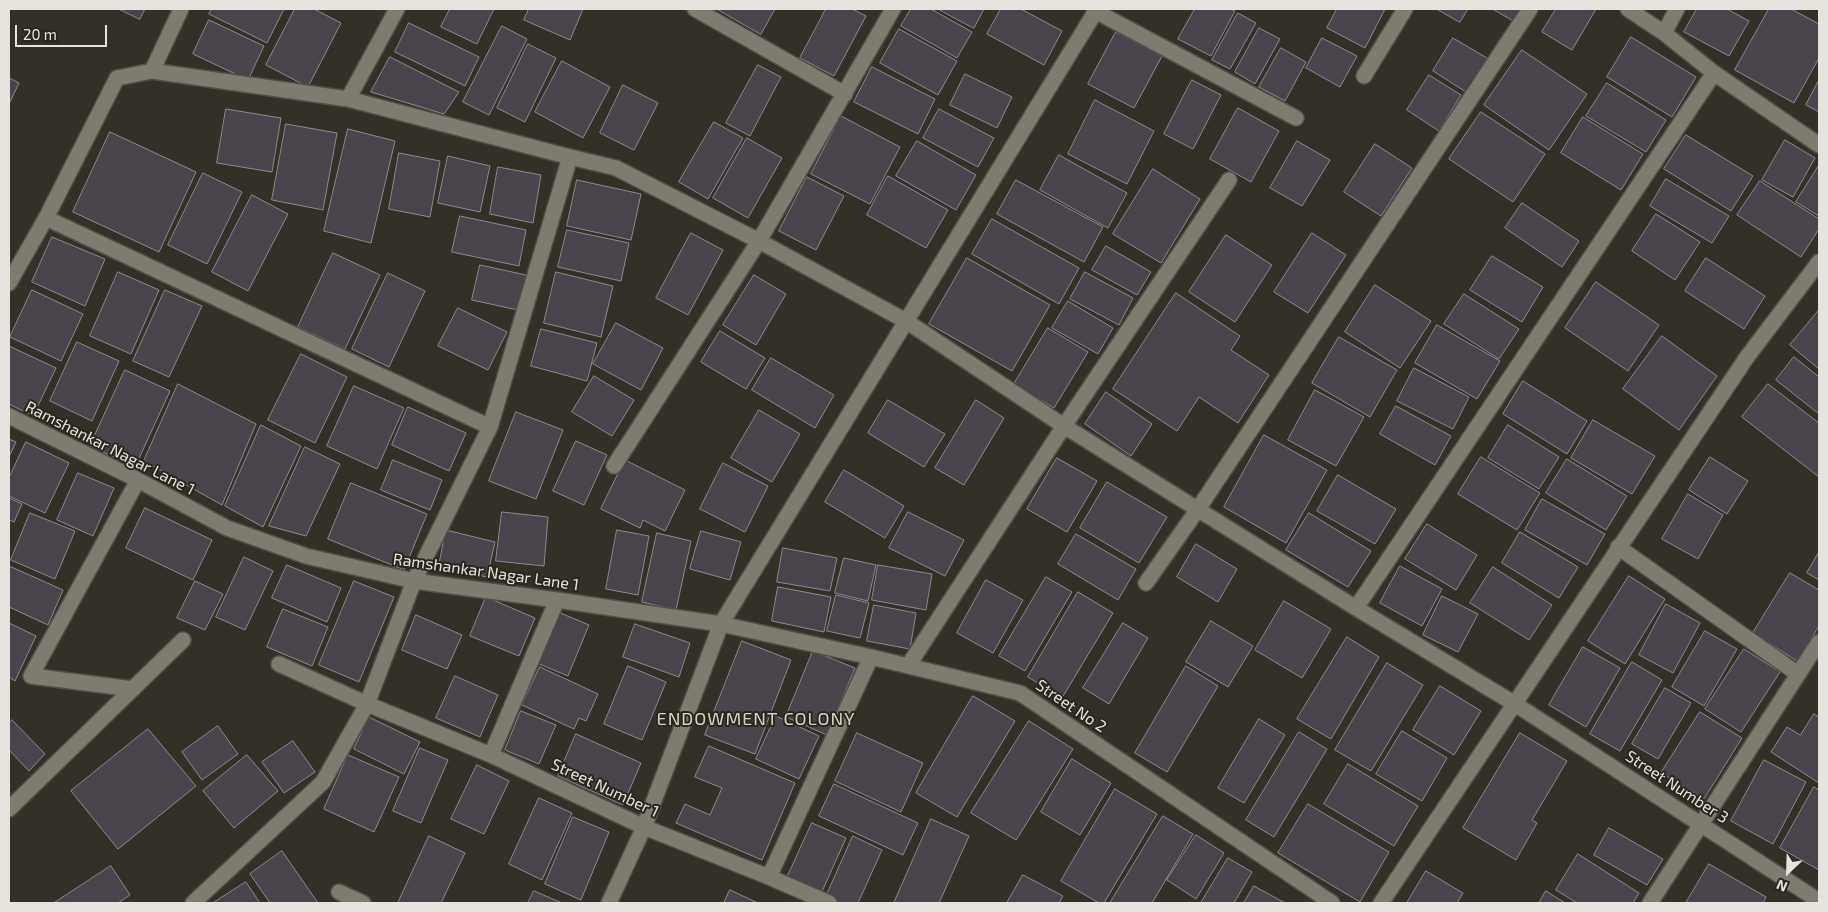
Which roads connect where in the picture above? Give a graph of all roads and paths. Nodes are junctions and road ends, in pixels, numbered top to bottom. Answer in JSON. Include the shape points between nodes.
{"nodes":[{"id":1,"x":181,"y":9,"type":"edge"},
{"id":2,"x":397,"y":9,"type":"edge"},
{"id":3,"x":695,"y":9,"type":"edge"},
{"id":4,"x":893,"y":9,"type":"edge"},
{"id":5,"x":1405,"y":9,"type":"edge"},
{"id":6,"x":1530,"y":9,"type":"edge"},
{"id":7,"x":1628,"y":9,"type":"edge"},
{"id":8,"x":1676,"y":9,"type":"edge"},
{"id":9,"x":1096,"y":10,"type":"edge"},
{"id":10,"x":1664,"y":33,"type":"junction"},
{"id":11,"x":152,"y":71,"type":"junction"},
{"id":12,"x":1714,"y":72,"type":"junction"},
{"id":13,"x":1364,"y":76,"type":"dead end"},
{"id":14,"x":845,"y":94,"type":"junction"},
{"id":15,"x":348,"y":99,"type":"junction"},
{"id":16,"x":1296,"y":118,"type":"dead end"},
{"id":17,"x":1819,"y":145,"type":"edge"},
{"id":18,"x":570,"y":158,"type":"junction"},
{"id":19,"x":1229,"y":180,"type":"dead end"},
{"id":20,"x":46,"y":218,"type":"junction"},
{"id":21,"x":758,"y":241,"type":"junction"},
{"id":22,"x":1819,"y":262,"type":"edge"},
{"id":23,"x":9,"y":283,"type":"edge"},
{"id":24,"x":906,"y":321,"type":"junction"},
{"id":25,"x":9,"y":416,"type":"edge"},
{"id":26,"x":1064,"y":426,"type":"junction"},
{"id":27,"x":490,"y":427,"type":"junction"},
{"id":28,"x":614,"y":466,"type":"dead end"},
{"id":29,"x":138,"y":480,"type":"junction"},
{"id":30,"x":1198,"y":510,"type":"junction"},
{"id":31,"x":1618,"y":548,"type":"junction"},
{"id":32,"x":414,"y":582,"type":"junction"},
{"id":33,"x":1146,"y":582,"type":"dead end"},
{"id":34,"x":557,"y":600,"type":"junction"},
{"id":35,"x":1356,"y":608,"type":"junction"},
{"id":36,"x":720,"y":624,"type":"junction"},
{"id":37,"x":183,"y":640,"type":"dead end"},
{"id":38,"x":1819,"y":642,"type":"edge"},
{"id":39,"x":871,"y":656,"type":"junction"},
{"id":40,"x":279,"y":664,"type":"dead end"},
{"id":41,"x":908,"y":666,"type":"junction"},
{"id":42,"x":1798,"y":674,"type":"junction"},
{"id":43,"x":133,"y":689,"type":"junction"},
{"id":44,"x":367,"y":704,"type":"junction"},
{"id":45,"x":1515,"y":704,"type":"junction"},
{"id":46,"x":491,"y":755,"type":"junction"},
{"id":47,"x":9,"y":809,"type":"edge"},
{"id":48,"x":1701,"y":824,"type":"junction"},
{"id":49,"x":644,"y":826,"type":"junction"},
{"id":50,"x":770,"y":877,"type":"junction"},
{"id":51,"x":338,"y":892,"type":"dead end"},
{"id":52,"x":1819,"y":901,"type":"edge"},
{"id":53,"x":193,"y":903,"type":"edge"},
{"id":54,"x":363,"y":903,"type":"edge"},
{"id":55,"x":609,"y":903,"type":"edge"},
{"id":56,"x":829,"y":903,"type":"edge"},
{"id":57,"x":1332,"y":903,"type":"edge"},
{"id":58,"x":1382,"y":903,"type":"edge"},
{"id":59,"x":1650,"y":903,"type":"edge"}],
"edges":[{"from":1,"to":11,"type":"street"},
{"from":2,"to":15,"type":"street"},
{"from":3,"to":14,"type":"street"},
{"from":4,"to":14,"type":"street"},
{"from":5,"to":13,"type":"street"},
{"from":6,"to":30,"type":"street"},
{"from":7,"to":10,"type":"street"},
{"from":8,"to":10,"type":"street"},
{"from":9,"to":16,"type":"street"},
{"from":9,"to":24,"type":"street"},
{"from":10,"to":12,"type":"street"},
{"from":11,"to":15,"type":"street","name":"Street Number 3"},
{"from":11,"to":20,"type":"street","name":"Street Number 3","via":[[117,78]]},
{"from":12,"to":17,"type":"street"},
{"from":12,"to":35,"type":"street"},
{"from":14,"to":21,"type":"street"},
{"from":15,"to":18,"type":"street","name":"Street Number 3"},
{"from":18,"to":21,"type":"street","name":"Street Number 3","via":[[616,168]]},
{"from":18,"to":27,"type":"street"},
{"from":19,"to":26,"type":"street"},
{"from":20,"to":23,"type":"street"},
{"from":20,"to":27,"type":"street"},
{"from":21,"to":24,"type":"street","name":"Street Number 3"},
{"from":21,"to":28,"type":"street"},
{"from":22,"to":31,"type":"street","via":[[1747,356]]},
{"from":24,"to":26,"type":"street","name":"Street Number 3"},
{"from":24,"to":36,"type":"street"},
{"from":25,"to":29,"type":"street","name":"Ramshankar Nagar Lane 1"},
{"from":26,"to":30,"type":"street","name":"Street Number 3"},
{"from":26,"to":41,"type":"street"},
{"from":27,"to":32,"type":"street"},
{"from":29,"to":32,"type":"street","name":"Ramshankar Nagar Lane 1","via":[[227,528],[306,556]]},
{"from":29,"to":43,"type":"street","via":[[31,676]]},
{"from":30,"to":33,"type":"street"},
{"from":30,"to":35,"type":"street","name":"Street Number 3"},
{"from":31,"to":42,"type":"street"},
{"from":31,"to":45,"type":"street"},
{"from":32,"to":34,"type":"street","name":"Ramshankar Nagar Lane 1"},
{"from":32,"to":44,"type":"street"},
{"from":34,"to":36,"type":"street","name":"Ramshankar Nagar Lane 1"},
{"from":34,"to":46,"type":"street"},
{"from":35,"to":45,"type":"street","name":"Street Number 3"},
{"from":36,"to":39,"type":"street","name":"Street No 2"},
{"from":36,"to":49,"type":"street"},
{"from":37,"to":43,"type":"street"},
{"from":38,"to":42,"type":"street"},
{"from":39,"to":41,"type":"street","name":"Street No 2"},
{"from":39,"to":50,"type":"street"},
{"from":40,"to":44,"type":"street","name":"Street Number 1"},
{"from":41,"to":57,"type":"street","name":"Street No 2","via":[[1020,693]]},
{"from":42,"to":48,"type":"street"},
{"from":43,"to":47,"type":"street"},
{"from":44,"to":46,"type":"street","name":"Street Number 1"},
{"from":44,"to":53,"type":"street","via":[[323,782]]},
{"from":45,"to":48,"type":"street","name":"Street Number 3"},
{"from":45,"to":58,"type":"street"},
{"from":46,"to":49,"type":"street","name":"Street Number 1"},
{"from":48,"to":52,"type":"street","name":"Street Number 3"},
{"from":48,"to":59,"type":"street"},
{"from":49,"to":50,"type":"street","name":"Street Number 1"},
{"from":49,"to":55,"type":"street"},
{"from":50,"to":56,"type":"street","name":"Street Number 1"},
{"from":51,"to":54,"type":"street"}]}
